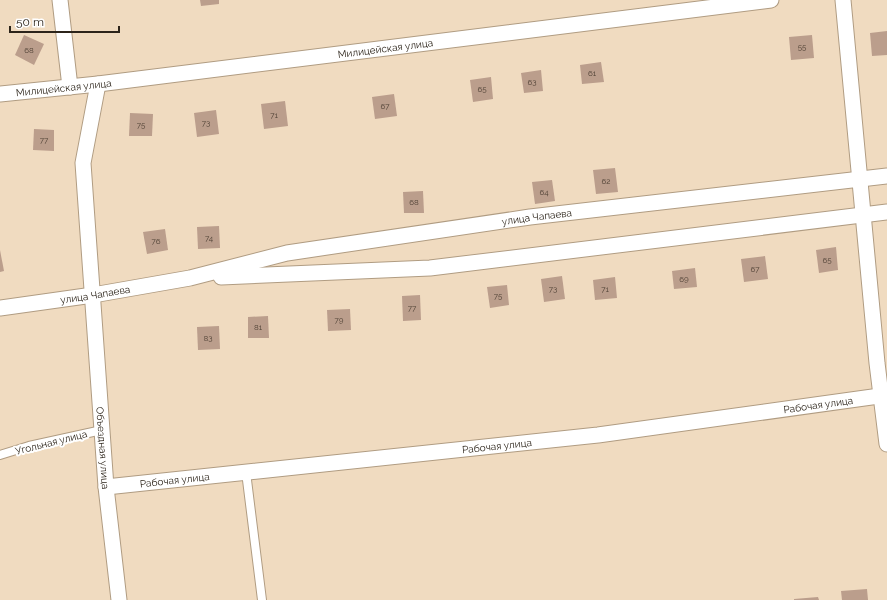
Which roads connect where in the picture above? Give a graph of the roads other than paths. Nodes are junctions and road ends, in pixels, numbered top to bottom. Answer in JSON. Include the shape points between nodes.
{"nodes":[{"id":1,"x":60,"y":0,"type":"edge"},
{"id":2,"x":771,"y":0,"type":"edge"},
{"id":3,"x":844,"y":0,"type":"edge"},
{"id":4,"x":98,"y":84,"type":"junction"},
{"id":5,"x":70,"y":87,"type":"junction"},
{"id":6,"x":0,"y":94,"type":"edge"},
{"id":7,"x":887,"y":176,"type":"edge"},
{"id":8,"x":860,"y":180,"type":"junction"},
{"id":9,"x":887,"y":212,"type":"edge"},
{"id":10,"x":863,"y":215,"type":"junction"},
{"id":11,"x":190,"y":278,"type":"junction"},
{"id":12,"x":93,"y":295,"type":"junction"},
{"id":13,"x":0,"y":308,"type":"edge"},
{"id":14,"x":884,"y":396,"type":"edge"},
{"id":15,"x":102,"y":430,"type":"junction"},
{"id":16,"x":887,"y":444,"type":"edge"},
{"id":17,"x":0,"y":455,"type":"edge"},
{"id":18,"x":246,"y":472,"type":"junction"},
{"id":19,"x":106,"y":487,"type":"junction"},
{"id":20,"x":119,"y":600,"type":"edge"},
{"id":21,"x":262,"y":600,"type":"edge"}],
"edges":[{"from":1,"to":5,"type":"street"},
{"from":2,"to":4,"type":"street","name":"Милицейская улица"},
{"from":3,"to":8,"type":"street"},
{"from":4,"to":5,"type":"street","name":"Милицейская улица"},
{"from":4,"to":12,"type":"street","name":"Объездная улица","via":[[84,163]]},
{"from":5,"to":6,"type":"street","name":"Милицейская улица"},
{"from":7,"to":8,"type":"street","name":"улица Чапаева"},
{"from":8,"to":10,"type":"street"},
{"from":8,"to":11,"type":"street","name":"улица Чапаева","via":[[530,217],[287,253]]},
{"from":9,"to":10,"type":"street","name":"улица Чапаева"},
{"from":10,"to":11,"type":"street","name":"улица Чапаева","via":[[430,268]]},
{"from":10,"to":14,"type":"street"},
{"from":11,"to":12,"type":"street","name":"улица Чапаева"},
{"from":12,"to":13,"type":"street","name":"улица Чапаева"},
{"from":12,"to":15,"type":"street","name":"Объездная улица"},
{"from":14,"to":16,"type":"street"},
{"from":14,"to":18,"type":"street","name":"Рабочая улица","via":[[598,436]]},
{"from":15,"to":17,"type":"lane","name":"Угольная улица"},
{"from":15,"to":19,"type":"street","name":"Объездная улица"},
{"from":18,"to":19,"type":"street","name":"Рабочая улица"},
{"from":18,"to":21,"type":"lane"},
{"from":19,"to":20,"type":"street","name":"Объездная улица"}]}
